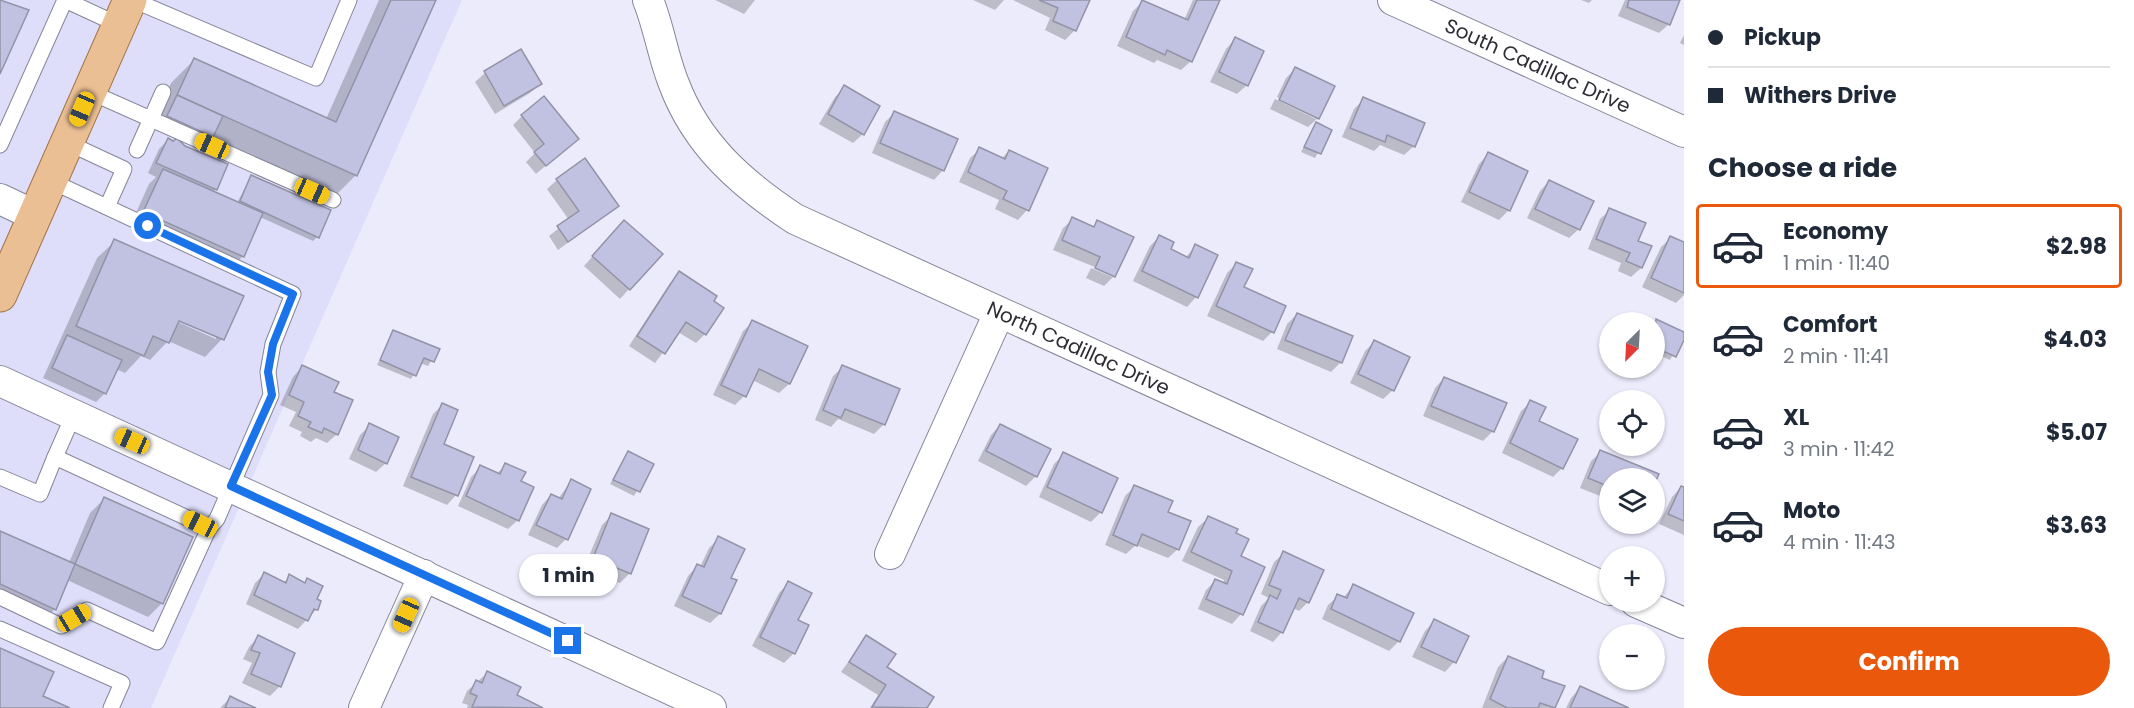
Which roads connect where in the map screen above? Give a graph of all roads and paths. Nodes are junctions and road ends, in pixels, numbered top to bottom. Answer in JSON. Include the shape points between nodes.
{"nodes":[{"id":1,"x":65,"y":0,"type":"edge"},
{"id":2,"x":349,"y":0,"type":"edge"},
{"id":3,"x":648,"y":0,"type":"edge"},
{"id":4,"x":1393,"y":0,"type":"edge"},
{"id":5,"x":127,"y":8,"type":"edge"},
{"id":6,"x":90,"y":92,"type":"junction"},
{"id":7,"x":163,"y":92,"type":"dead end"},
{"id":8,"x":151,"y":119,"type":"junction"},
{"id":9,"x":1684,"y":132,"type":"edge"},
{"id":10,"x":68,"y":143,"type":"junction"},
{"id":11,"x":0,"y":145,"type":"edge"},
{"id":12,"x":138,"y":150,"type":"dead end"},
{"id":13,"x":51,"y":181,"type":"junction"},
{"id":14,"x":0,"y":199,"type":"edge"},
{"id":15,"x":333,"y":200,"type":"dead end"},
{"id":16,"x":107,"y":207,"type":"junction"},
{"id":17,"x":36,"y":216,"type":"junction"},
{"id":18,"x":0,"y":295,"type":"edge"},
{"id":19,"x":999,"y":313,"type":"junction"},
{"id":20,"x":0,"y":381,"type":"edge"},
{"id":21,"x":74,"y":414,"type":"junction"},
{"id":22,"x":55,"y":457,"type":"junction"},
{"id":23,"x":0,"y":477,"type":"edge"},
{"id":24,"x":231,"y":486,"type":"junction"},
{"id":25,"x":204,"y":526,"type":"junction"},
{"id":26,"x":890,"y":554,"type":"dead end"},
{"id":27,"x":424,"y":575,"type":"junction"},
{"id":28,"x":1599,"y":585,"type":"edge"},
{"id":29,"x":0,"y":597,"type":"edge"},
{"id":30,"x":1659,"y":612,"type":"edge"},
{"id":31,"x":1684,"y":623,"type":"edge"},
{"id":32,"x":0,"y":629,"type":"edge"},
{"id":33,"x":111,"y":708,"type":"edge"},
{"id":34,"x":364,"y":708,"type":"edge"},
{"id":35,"x":711,"y":708,"type":"edge"}],
"edges":[{"from":1,"to":5,"type":"lane"},
{"from":1,"to":11,"type":"lane"},
{"from":2,"to":5,"type":"lane","via":[[316,78]]},
{"from":3,"to":19,"type":"street","name":"North Cadillac Drive","via":[[666,63],[686,110],[712,149],[752,190],[795,219]]},
{"from":4,"to":9,"type":"street","name":"South Cadillac Drive"},
{"from":5,"to":6,"type":"main road"},
{"from":6,"to":8,"type":"lane"},
{"from":6,"to":10,"type":"main road"},
{"from":7,"to":8,"type":"lane"},
{"from":8,"to":12,"type":"lane"},
{"from":8,"to":15,"type":"lane"},
{"from":10,"to":13,"type":"main road"},
{"from":10,"to":16,"type":"lane","via":[[124,169]]},
{"from":13,"to":16,"type":"lane"},
{"from":13,"to":17,"type":"main road"},
{"from":14,"to":17,"type":"street"},
{"from":16,"to":24,"type":"lane","via":[[293,294],[273,344],[268,372],[272,395]]},
{"from":17,"to":18,"type":"main road"},
{"from":19,"to":26,"type":"street"},
{"from":19,"to":28,"type":"street","name":"North Cadillac Drive"},
{"from":20,"to":21,"type":"street"},
{"from":21,"to":22,"type":"lane"},
{"from":21,"to":24,"type":"street"},
{"from":22,"to":23,"type":"lane","via":[[40,494]]},
{"from":22,"to":25,"type":"lane"},
{"from":24,"to":25,"type":"lane","via":[[217,519]]},
{"from":24,"to":27,"type":"street"},
{"from":25,"to":29,"type":"lane","via":[[157,642],[87,610],[61,626]]},
{"from":27,"to":34,"type":"street"},
{"from":27,"to":35,"type":"street"},
{"from":30,"to":31,"type":"street"},
{"from":32,"to":33,"type":"lane","via":[[122,683]]}]}
